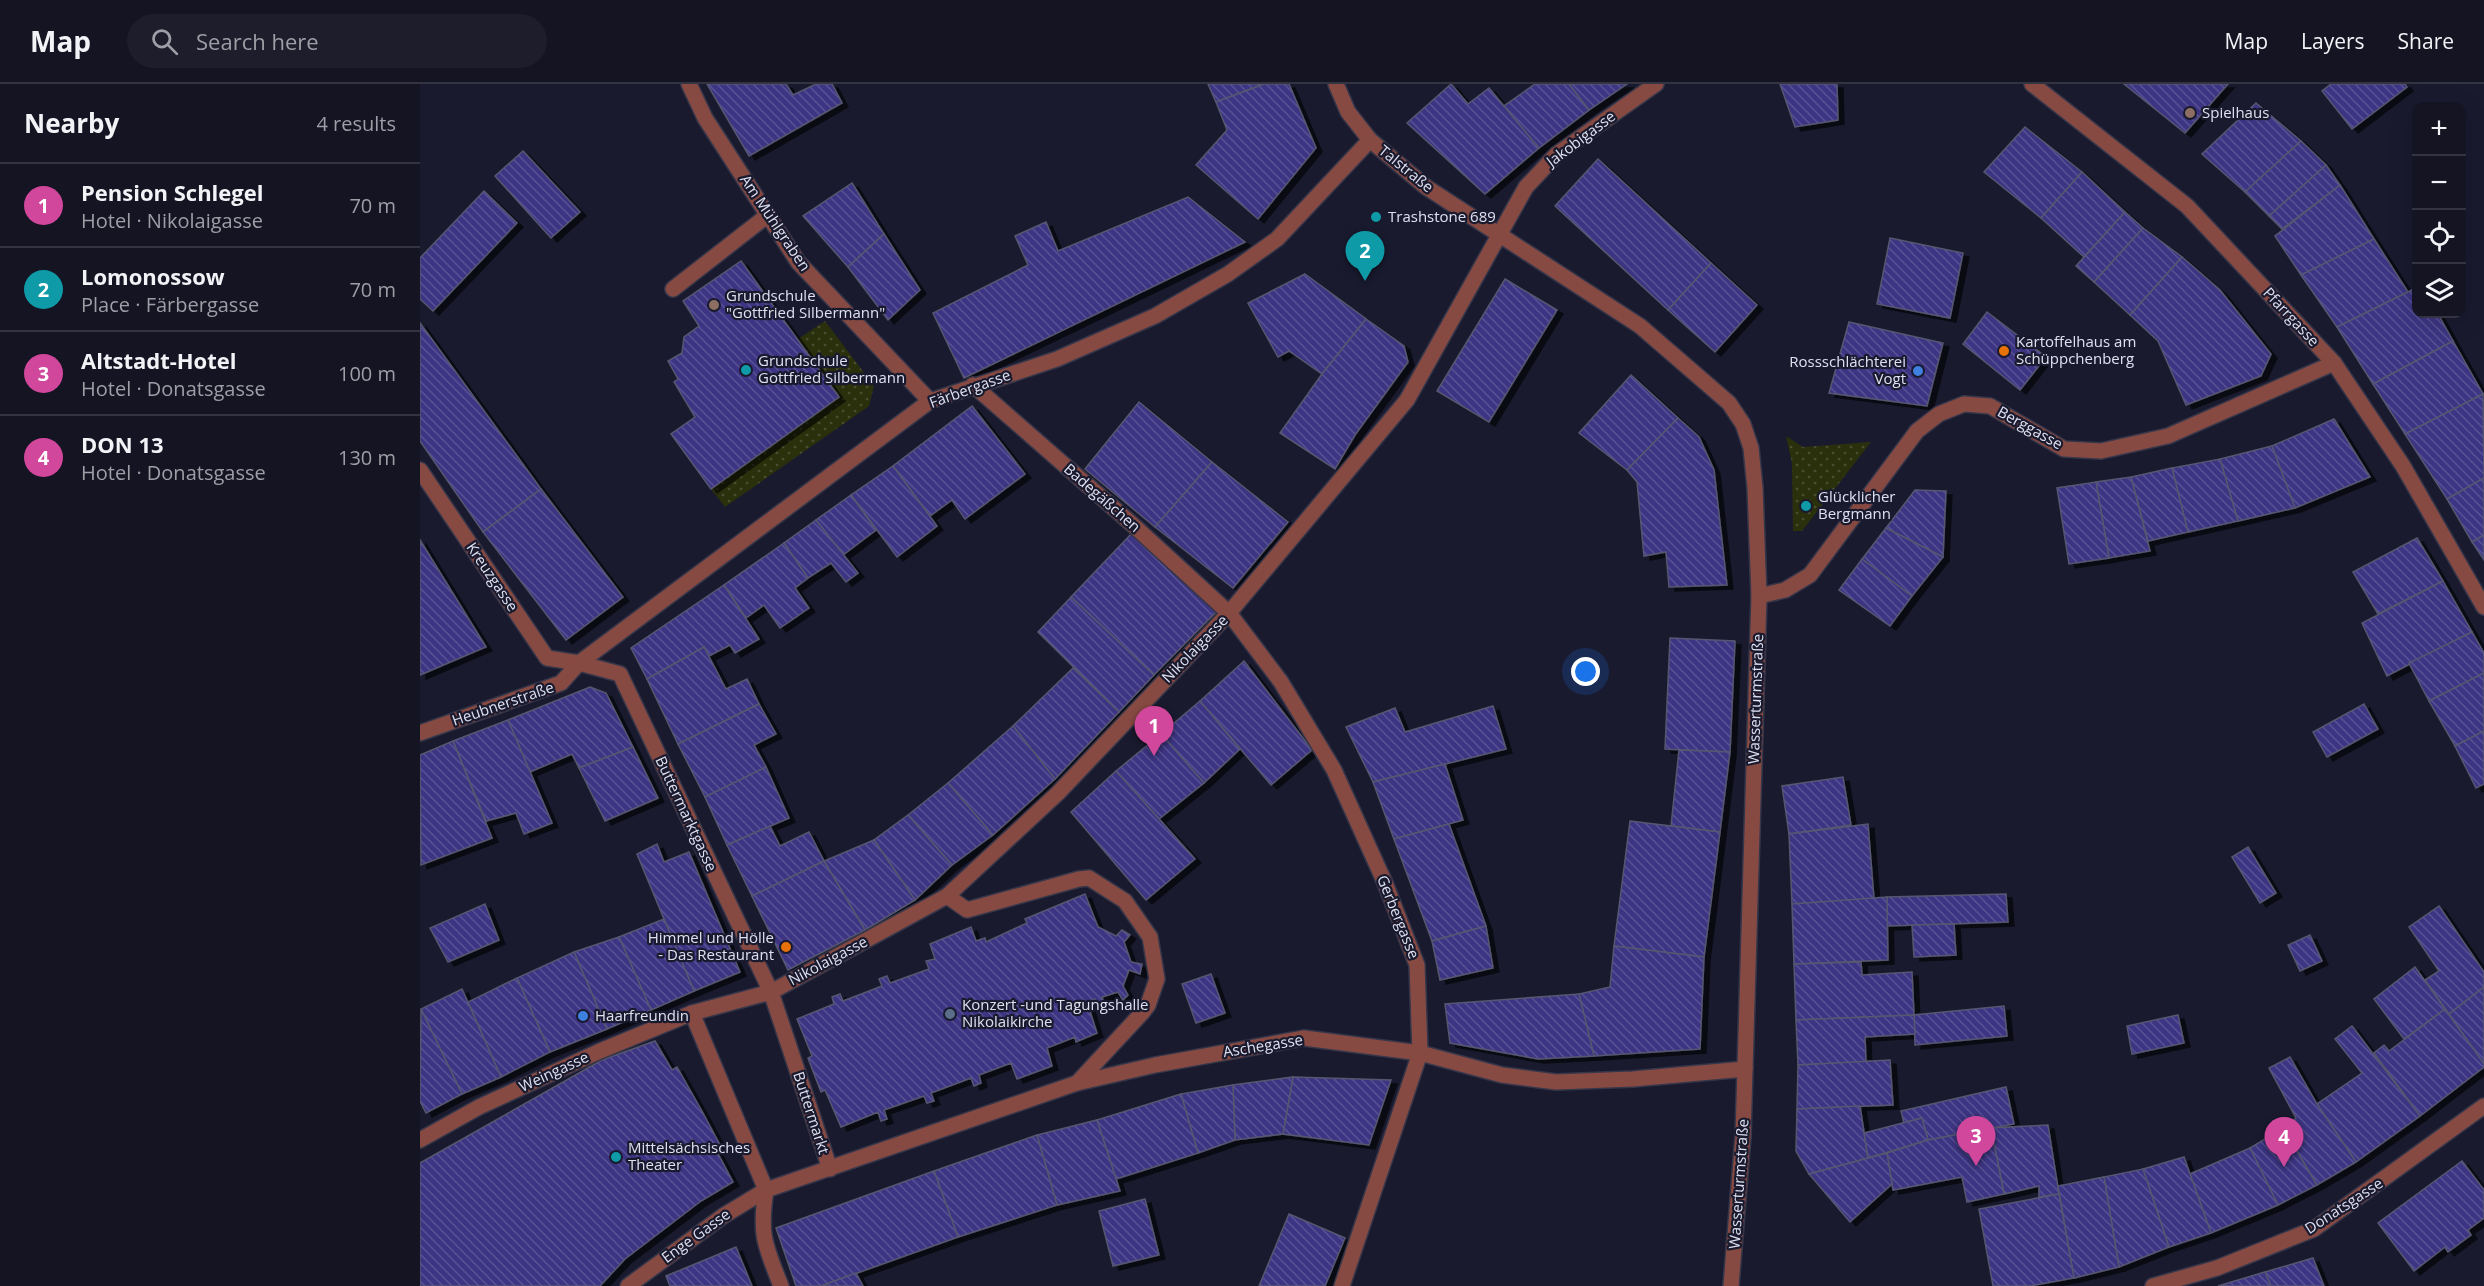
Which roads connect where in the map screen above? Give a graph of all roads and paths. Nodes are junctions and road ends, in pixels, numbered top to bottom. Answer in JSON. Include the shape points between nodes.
{"nodes":[{"id":1,"x":689,"y":84,"type":"edge"},
{"id":2,"x":1336,"y":84,"type":"edge"},
{"id":3,"x":1656,"y":84,"type":"edge"},
{"id":4,"x":2032,"y":84,"type":"edge"},
{"id":5,"x":1370,"y":140,"type":"junction"},
{"id":6,"x":768,"y":215,"type":"junction"},
{"id":7,"x":1498,"y":236,"type":"junction"},
{"id":8,"x":673,"y":289,"type":"dead end"},
{"id":9,"x":2334,"y":363,"type":"junction"},
{"id":10,"x":973,"y":385,"type":"junction"},
{"id":11,"x":930,"y":401,"type":"junction"},
{"id":12,"x":420,"y":470,"type":"edge"},
{"id":13,"x":1759,"y":596,"type":"junction"},
{"id":14,"x":2484,"y":607,"type":"edge"},
{"id":15,"x":1229,"y":614,"type":"junction"},
{"id":16,"x":579,"y":663,"type":"junction"},
{"id":17,"x":420,"y":732,"type":"edge"},
{"id":18,"x":947,"y":896,"type":"junction"},
{"id":19,"x":771,"y":992,"type":"junction"},
{"id":20,"x":692,"y":1013,"type":"junction"},
{"id":21,"x":1420,"y":1053,"type":"junction"},
{"id":22,"x":1745,"y":1069,"type":"junction"},
{"id":23,"x":1077,"y":1083,"type":"junction"},
{"id":24,"x":2484,"y":1106,"type":"edge"},
{"id":25,"x":420,"y":1140,"type":"edge"},
{"id":26,"x":830,"y":1168,"type":"junction"},
{"id":27,"x":766,"y":1190,"type":"junction"},
{"id":28,"x":628,"y":1286,"type":"edge"},
{"id":29,"x":781,"y":1286,"type":"edge"},
{"id":30,"x":1342,"y":1286,"type":"edge"},
{"id":31,"x":1731,"y":1286,"type":"edge"},
{"id":32,"x":2153,"y":1286,"type":"edge"}],
"edges":[{"from":1,"to":6,"type":"street","name":"Am Mühlgraben","via":[[705,118]]},
{"from":2,"to":5,"type":"street","name":"Talstraße","via":[[1348,112]]},
{"from":3,"to":7,"type":"street","name":"Jakobigasse","via":[[1557,154],[1526,186]]},
{"from":4,"to":9,"type":"street","name":"Pfarrgasse","via":[[2187,206]]},
{"from":5,"to":7,"type":"street","name":"Talstraße","via":[[1426,187]]},
{"from":5,"to":10,"type":"street","name":"Färbergasse","via":[[1277,239],[1228,274],[1155,316],[1057,359]]},
{"from":6,"to":8,"type":"street"},
{"from":6,"to":11,"type":"street","name":"Am Mühlgraben","via":[[798,262]]},
{"from":7,"to":13,"type":"street","name":"Wasserturmstraße","via":[[1640,326],[1729,402],[1743,424],[1750,448]]},
{"from":7,"to":15,"type":"street","name":"Nikolaigasse","via":[[1407,400]]},
{"from":9,"to":13,"type":"street","name":"Berggasse","via":[[2168,435],[2101,451],[2064,449],[1990,406],[1964,404],[1948,410],[1917,431],[1810,575],[1785,590]]},
{"from":9,"to":14,"type":"street","name":"Pfarrgasse","via":[[2403,466]]},
{"from":10,"to":11,"type":"street","name":"Färbergasse"},
{"from":10,"to":15,"type":"street","name":"Badegäßchen"},
{"from":11,"to":16,"type":"street","name":"Färbergasse"},
{"from":12,"to":16,"type":"street","name":"Kreuzgasse","via":[[547,658]]},
{"from":13,"to":22,"type":"street","name":"Wasserturmstraße"},
{"from":15,"to":18,"type":"street","name":"Nikolaigasse","via":[[1058,793]]},
{"from":15,"to":21,"type":"street","name":"Gerbergasse","via":[[1281,682],[1334,770],[1385,884],[1417,965]]},
{"from":16,"to":17,"type":"street","name":"Heubnerstraße","via":[[561,683]]},
{"from":16,"to":19,"type":"street","name":"Buttermarktgasse","via":[[620,674]]},
{"from":18,"to":19,"type":"street","name":"Nikolaigasse"},
{"from":18,"to":23,"type":"street","via":[[968,910],[1089,878],[1125,901],[1147,930],[1157,979],[1148,1005]]},
{"from":19,"to":20,"type":"street"},
{"from":19,"to":26,"type":"street","name":"Buttermarkt"},
{"from":20,"to":25,"type":"street","name":"Weingasse","via":[[479,1107]]},
{"from":20,"to":27,"type":"street"},
{"from":21,"to":22,"type":"street","name":"Aschegasse","via":[[1502,1075],[1556,1082]]},
{"from":21,"to":23,"type":"street","name":"Aschegasse","via":[[1304,1038]]},
{"from":21,"to":30,"type":"street","name":"Gerbergasse"},
{"from":22,"to":31,"type":"street","name":"Wasserturmstraße"},
{"from":23,"to":26,"type":"street","name":"Aschegasse"},
{"from":24,"to":32,"type":"street","name":"Donatsgasse","via":[[2314,1229],[2217,1268]]},
{"from":26,"to":27,"type":"street","name":"Buttermarkt"},
{"from":27,"to":28,"type":"street","name":"Enge Gasse","via":[[723,1216]]},
{"from":27,"to":29,"type":"street","via":[[764,1243]]}]}
